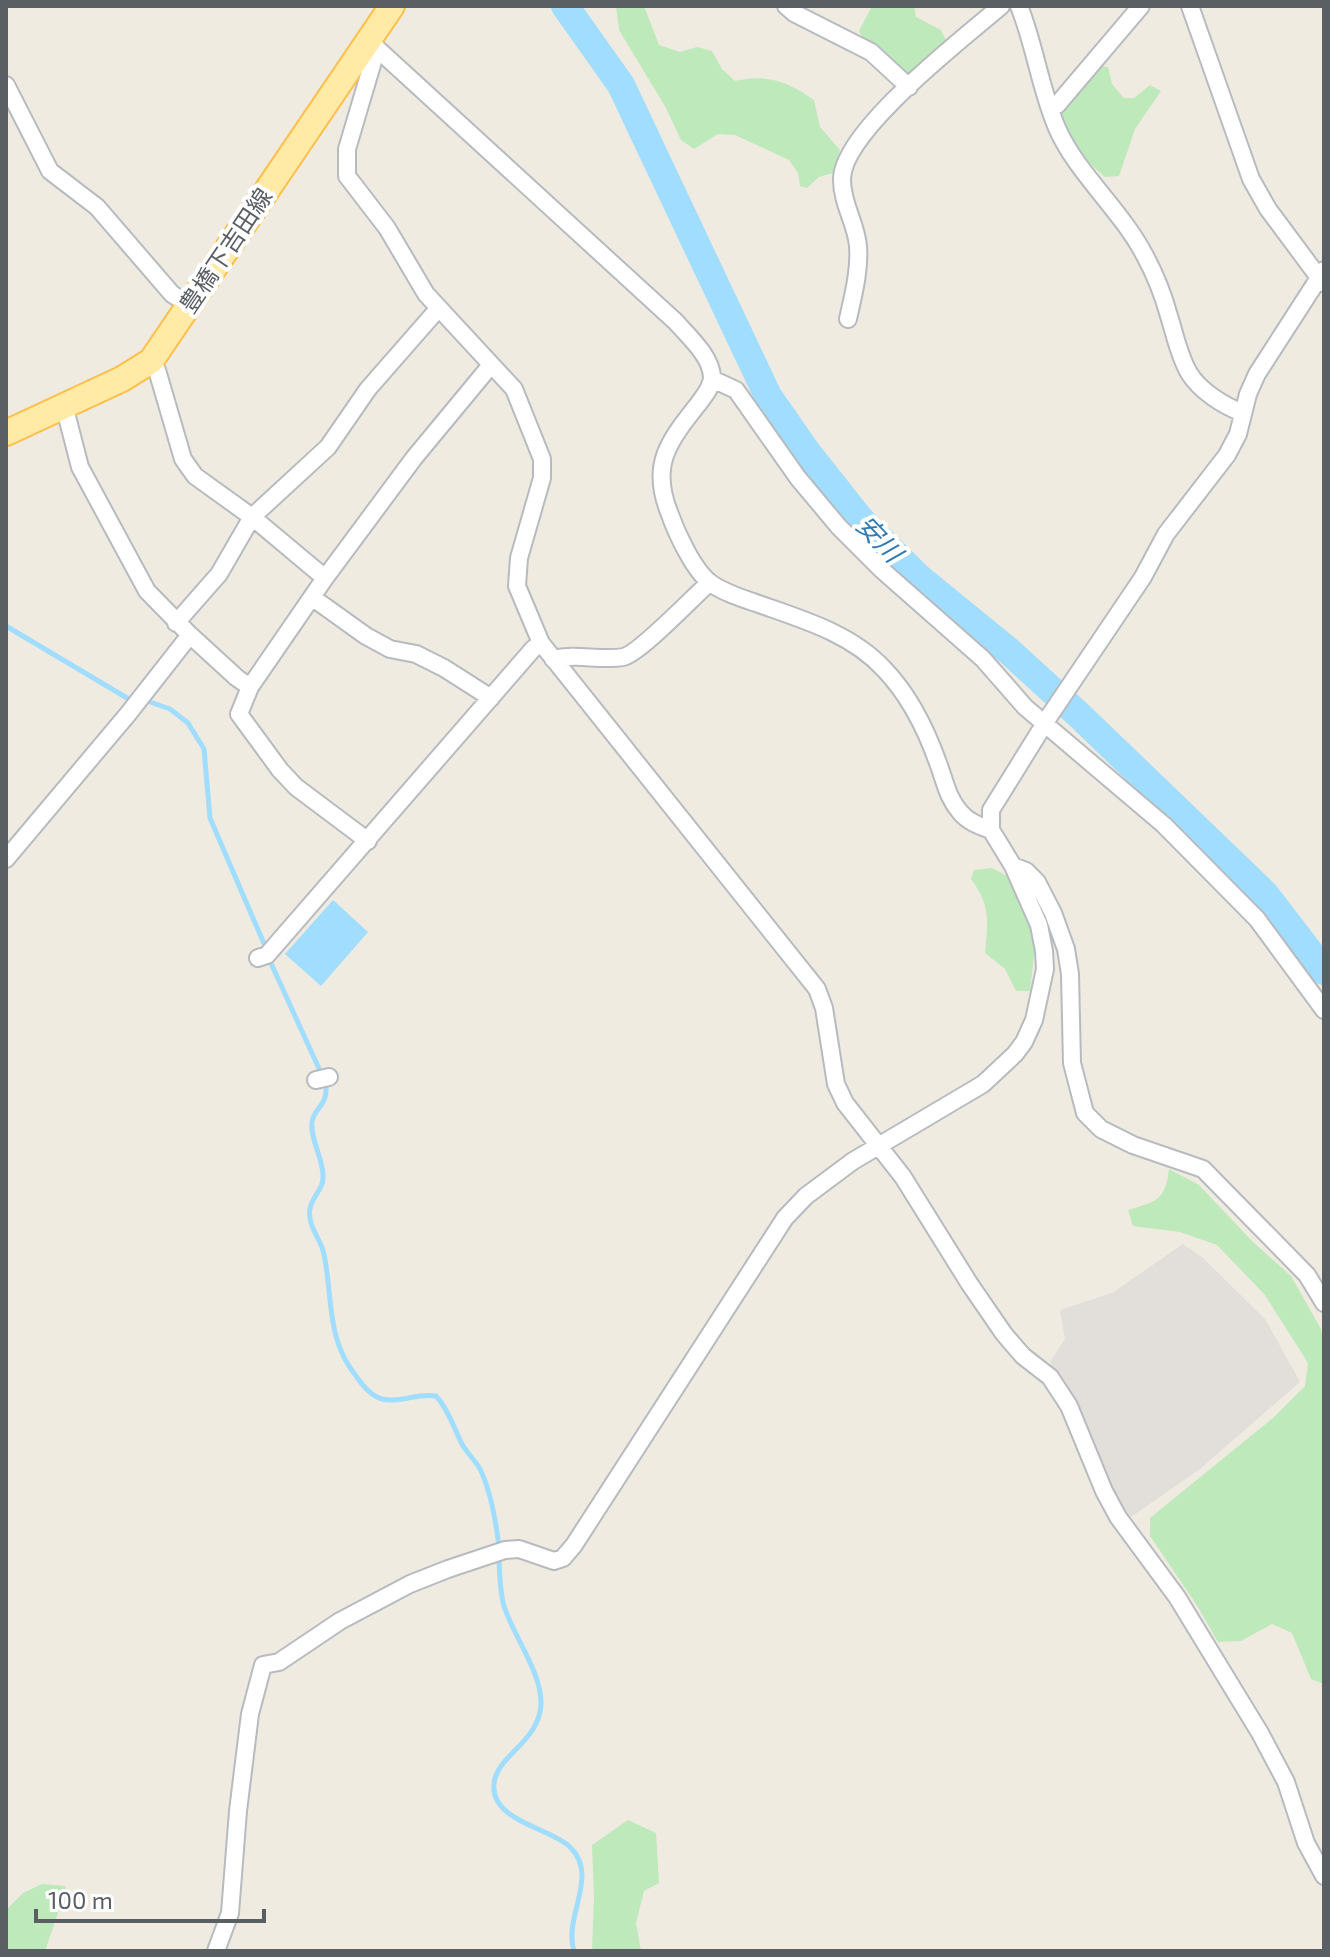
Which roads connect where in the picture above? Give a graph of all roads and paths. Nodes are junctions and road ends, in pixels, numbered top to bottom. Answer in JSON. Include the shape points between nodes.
{"nodes":[{"id":1,"x":392,"y":6,"type":"edge"},
{"id":2,"x":786,"y":6,"type":"edge"},
{"id":3,"x":1001,"y":6,"type":"edge"},
{"id":4,"x":1019,"y":6,"type":"edge"},
{"id":5,"x":1141,"y":6,"type":"edge"},
{"id":6,"x":1190,"y":6,"type":"edge"},
{"id":7,"x":373,"y":45,"type":"junction"},
{"id":8,"x":6,"y":85,"type":"edge"},
{"id":9,"x":909,"y":87,"type":"junction"},
{"id":10,"x":1050,"y":108,"type":"junction"},
{"id":11,"x":1322,"y":276,"type":"edge"},
{"id":12,"x":189,"y":305,"type":"junction"},
{"id":13,"x":438,"y":309,"type":"junction"},
{"id":14,"x":848,"y":319,"type":"dead end"},
{"id":15,"x":151,"y":361,"type":"junction"},
{"id":16,"x":491,"y":365,"type":"junction"},
{"id":17,"x":712,"y":379,"type":"junction"},
{"id":18,"x":64,"y":405,"type":"junction"},
{"id":19,"x":1243,"y":413,"type":"junction"},
{"id":20,"x":6,"y":433,"type":"edge"},
{"id":21,"x":252,"y":517,"type":"junction"},
{"id":22,"x":325,"y":578,"type":"junction"},
{"id":23,"x":709,"y":583,"type":"junction"},
{"id":24,"x":313,"y":598,"type":"junction"},
{"id":25,"x":176,"y":623,"type":"junction"},
{"id":26,"x":190,"y":635,"type":"junction"},
{"id":27,"x":541,"y":643,"type":"junction"},
{"id":28,"x":553,"y":659,"type":"junction"},
{"id":29,"x":250,"y":687,"type":"junction"},
{"id":30,"x":491,"y":698,"type":"junction"},
{"id":31,"x":1047,"y":720,"type":"junction"},
{"id":32,"x":991,"y":830,"type":"junction"},
{"id":33,"x":368,"y":841,"type":"junction"},
{"id":34,"x":6,"y":859,"type":"edge"},
{"id":35,"x":1013,"y":866,"type":"junction"},
{"id":36,"x":258,"y":958,"type":"dead end"},
{"id":37,"x":1324,"y":1010,"type":"edge"},
{"id":38,"x":879,"y":1145,"type":"junction"},
{"id":39,"x":1324,"y":1303,"type":"edge"},
{"id":40,"x":1324,"y":1876,"type":"edge"},
{"id":41,"x":216,"y":1951,"type":"edge"}],
"edges":[{"from":1,"to":7,"type":"main road","name":"豊橋下吉田線"},
{"from":2,"to":9,"type":"street","via":[[871,52]]},
{"from":3,"to":9,"type":"street"},
{"from":4,"to":10,"type":"street"},
{"from":5,"to":10,"type":"street"},
{"from":6,"to":11,"type":"street","via":[[1251,179],[1268,209]]},
{"from":7,"to":12,"type":"main road","name":"豊橋下吉田線"},
{"from":7,"to":13,"type":"street","via":[[347,149],[347,176]]},
{"from":7,"to":17,"type":"street","via":[[676,322],[696,344]]},
{"from":8,"to":12,"type":"street","via":[[50,171],[97,207],[172,294]]},
{"from":9,"to":14,"type":"street","via":[[852,148],[845,166],[845,204],[858,246]]},
{"from":10,"to":19,"type":"street","via":[[1072,153],[1142,250],[1189,373],[1201,387]]},
{"from":11,"to":19,"type":"street","via":[[1257,374]]},
{"from":12,"to":15,"type":"main road","name":"豊橋下吉田線"},
{"from":13,"to":16,"type":"street"},
{"from":13,"to":21,"type":"street","via":[[368,389],[328,447]]},
{"from":15,"to":18,"type":"main road","name":"豊橋下吉田線"},
{"from":15,"to":21,"type":"street","via":[[183,459],[195,476]]},
{"from":16,"to":22,"type":"street"},
{"from":16,"to":27,"type":"street","via":[[514,389],[542,459],[517,586]]},
{"from":17,"to":23,"type":"street","via":[[665,450],[660,469],[660,485],[682,542]]},
{"from":17,"to":31,"type":"street","via":[[736,390],[839,527]]},
{"from":18,"to":20,"type":"main road","name":"豊橋下吉田線"},
{"from":18,"to":25,"type":"street","via":[[80,467],[147,591]]},
{"from":19,"to":31,"type":"street","via":[[1227,455],[1166,534]]},
{"from":21,"to":22,"type":"street"},
{"from":21,"to":25,"type":"street","via":[[219,574]]},
{"from":22,"to":24,"type":"street"},
{"from":23,"to":28,"type":"street","via":[[628,656]]},
{"from":23,"to":32,"type":"street","via":[[831,631],[884,668],[924,729],[949,798],[962,816]]},
{"from":24,"to":29,"type":"street"},
{"from":24,"to":30,"type":"street","via":[[366,636],[390,649],[416,654]]},
{"from":25,"to":26,"type":"street"},
{"from":26,"to":29,"type":"street"},
{"from":26,"to":34,"type":"street"},
{"from":27,"to":28,"type":"street"},
{"from":27,"to":30,"type":"street"},
{"from":28,"to":38,"type":"street","via":[[817,989],[836,1084]]},
{"from":29,"to":33,"type":"street","via":[[239,714],[280,770]]},
{"from":30,"to":33,"type":"street"},
{"from":31,"to":32,"type":"street","via":[[996,800]]},
{"from":31,"to":37,"type":"street","via":[[1164,825],[1257,919]]},
{"from":32,"to":35,"type":"street"},
{"from":33,"to":36,"type":"street","via":[[267,955]]},
{"from":35,"to":38,"type":"street","via":[[1039,925],[1044,951],[1037,1007],[1024,1042],[983,1084]]},
{"from":35,"to":39,"type":"street","via":[[1037,882],[1066,949],[1072,1063],[1085,1113],[1101,1129],[1133,1145],[1203,1169],[1307,1275]]},
{"from":38,"to":40,"type":"street","via":[[1004,1334],[1050,1377],[1069,1406],[1118,1517],[1177,1597],[1260,1733]]},
{"from":38,"to":41,"type":"street","via":[[806,1196],[785,1218],[563,1558],[554,1561],[519,1549],[497,1552],[410,1584],[340,1621],[279,1662],[263,1665],[250,1714],[230,1913]]}]}
